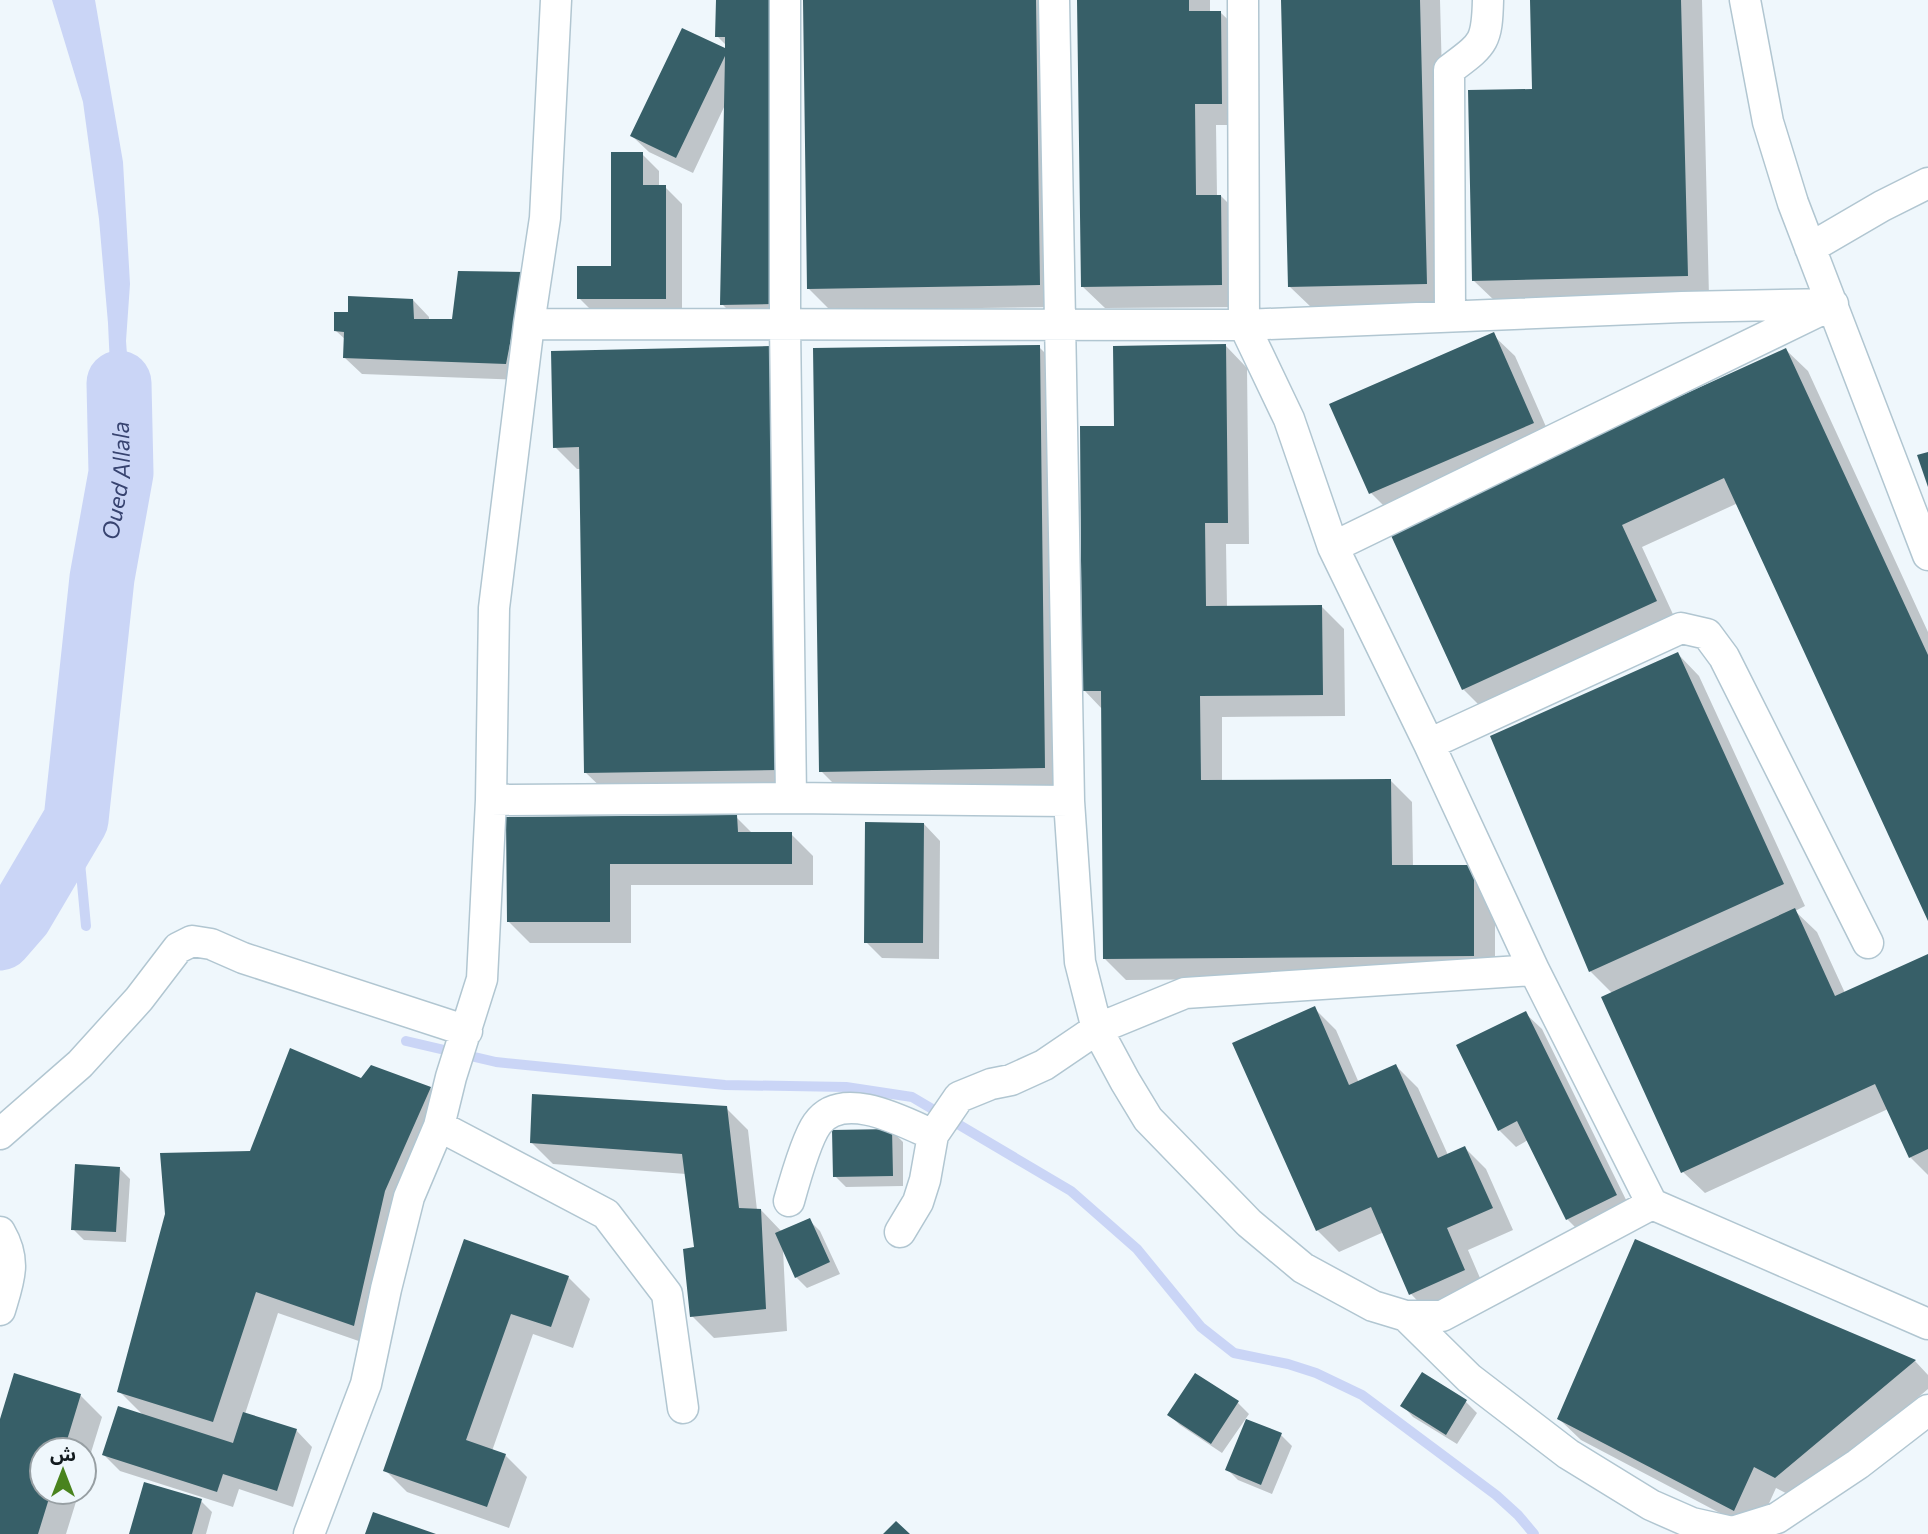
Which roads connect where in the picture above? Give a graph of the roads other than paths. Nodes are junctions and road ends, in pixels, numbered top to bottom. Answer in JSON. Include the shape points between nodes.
{"nodes":[{"id":1,"x":556,"y":0,"type":"edge"},
{"id":2,"x":785,"y":0,"type":"edge"},
{"id":3,"x":1054,"y":0,"type":"edge"},
{"id":4,"x":1243,"y":0,"type":"edge"},
{"id":5,"x":1488,"y":0,"type":"edge"},
{"id":6,"x":1745,"y":0,"type":"edge"},
{"id":7,"x":1928,"y":183,"type":"edge"},
{"id":8,"x":1810,"y":248,"type":"junction"},
{"id":9,"x":1833,"y":304,"type":"junction"},
{"id":10,"x":1450,"y":316,"type":"junction"},
{"id":11,"x":528,"y":324,"type":"junction"},
{"id":12,"x":785,"y":324,"type":"junction"},
{"id":13,"x":1060,"y":325,"type":"junction"},
{"id":14,"x":1244,"y":325,"type":"junction"},
{"id":15,"x":1333,"y":547,"type":"junction"},
{"id":16,"x":1928,"y":555,"type":"edge"},
{"id":17,"x":1429,"y":744,"type":"junction"},
{"id":18,"x":791,"y":798,"type":"junction"},
{"id":19,"x":491,"y":800,"type":"junction"},
{"id":20,"x":1069,"y":801,"type":"junction"},
{"id":21,"x":1868,"y":943,"type":"dead end"},
{"id":22,"x":1534,"y":970,"type":"junction"},
{"id":23,"x":1097,"y":1029,"type":"junction"},
{"id":24,"x":466,"y":1036,"type":"junction"},
{"id":25,"x":439,"y":1126,"type":"junction"},
{"id":26,"x":0,"y":1133,"type":"edge"},
{"id":27,"x":933,"y":1135,"type":"junction"},
{"id":28,"x":789,"y":1201,"type":"dead end"},
{"id":29,"x":1652,"y":1204,"type":"junction"},
{"id":30,"x":0,"y":1232,"type":"edge"},
{"id":31,"x":900,"y":1232,"type":"dead end"},
{"id":32,"x":0,"y":1310,"type":"edge"},
{"id":33,"x":1406,"y":1316,"type":"junction"},
{"id":34,"x":1928,"y":1324,"type":"edge"},
{"id":35,"x":683,"y":1408,"type":"dead end"},
{"id":36,"x":1928,"y":1410,"type":"edge"},
{"id":37,"x":309,"y":1534,"type":"edge"}],
"edges":[{"from":1,"to":11,"type":"street","via":[[545,218]]},
{"from":2,"to":12,"type":"street"},
{"from":3,"to":13,"type":"street"},
{"from":4,"to":14,"type":"street"},
{"from":5,"to":10,"type":"street","via":[[1487,31],[1476,49],[1449,70]]},
{"from":6,"to":8,"type":"street","via":[[1768,122]]},
{"from":7,"to":8,"type":"street"},
{"from":8,"to":9,"type":"street"},
{"from":9,"to":10,"type":"street"},
{"from":9,"to":15,"type":"street"},
{"from":9,"to":16,"type":"street"},
{"from":10,"to":14,"type":"street"},
{"from":11,"to":12,"type":"street"},
{"from":11,"to":19,"type":"street","via":[[494,608]]},
{"from":12,"to":13,"type":"street"},
{"from":12,"to":18,"type":"street"},
{"from":13,"to":14,"type":"street"},
{"from":13,"to":20,"type":"street"},
{"from":14,"to":15,"type":"street","via":[[1289,419]]},
{"from":15,"to":17,"type":"street"},
{"from":17,"to":21,"type":"street","via":[[1681,628],[1707,634],[1724,657]]},
{"from":17,"to":22,"type":"street"},
{"from":18,"to":19,"type":"street"},
{"from":18,"to":20,"type":"street"},
{"from":19,"to":24,"type":"street","via":[[482,979]]},
{"from":20,"to":23,"type":"street","via":[[1080,962]]},
{"from":22,"to":23,"type":"street","via":[[1185,993]]},
{"from":22,"to":29,"type":"street"},
{"from":23,"to":27,"type":"street","via":[[1044,1065],[959,1097]]},
{"from":23,"to":33,"type":"street","via":[[1149,1119],[1249,1223],[1303,1268],[1373,1306]]},
{"from":24,"to":25,"type":"street"},
{"from":24,"to":26,"type":"street","via":[[192,941],[178,948],[80,1064]]},
{"from":25,"to":35,"type":"street","via":[[606,1214],[667,1294]]},
{"from":25,"to":37,"type":"street","via":[[409,1197],[366,1384]]},
{"from":27,"to":28,"type":"street","via":[[866,1109],[830,1114],[817,1123]]},
{"from":27,"to":31,"type":"street","via":[[918,1202]]},
{"from":29,"to":33,"type":"street","via":[[1442,1316]]},
{"from":29,"to":34,"type":"street"},
{"from":30,"to":32,"type":"street","via":[[9,1247],[10,1276]]},
{"from":33,"to":36,"type":"street","via":[[1469,1378],[1567,1454],[1651,1505],[1692,1523],[1732,1532],[1777,1518]]}]}
